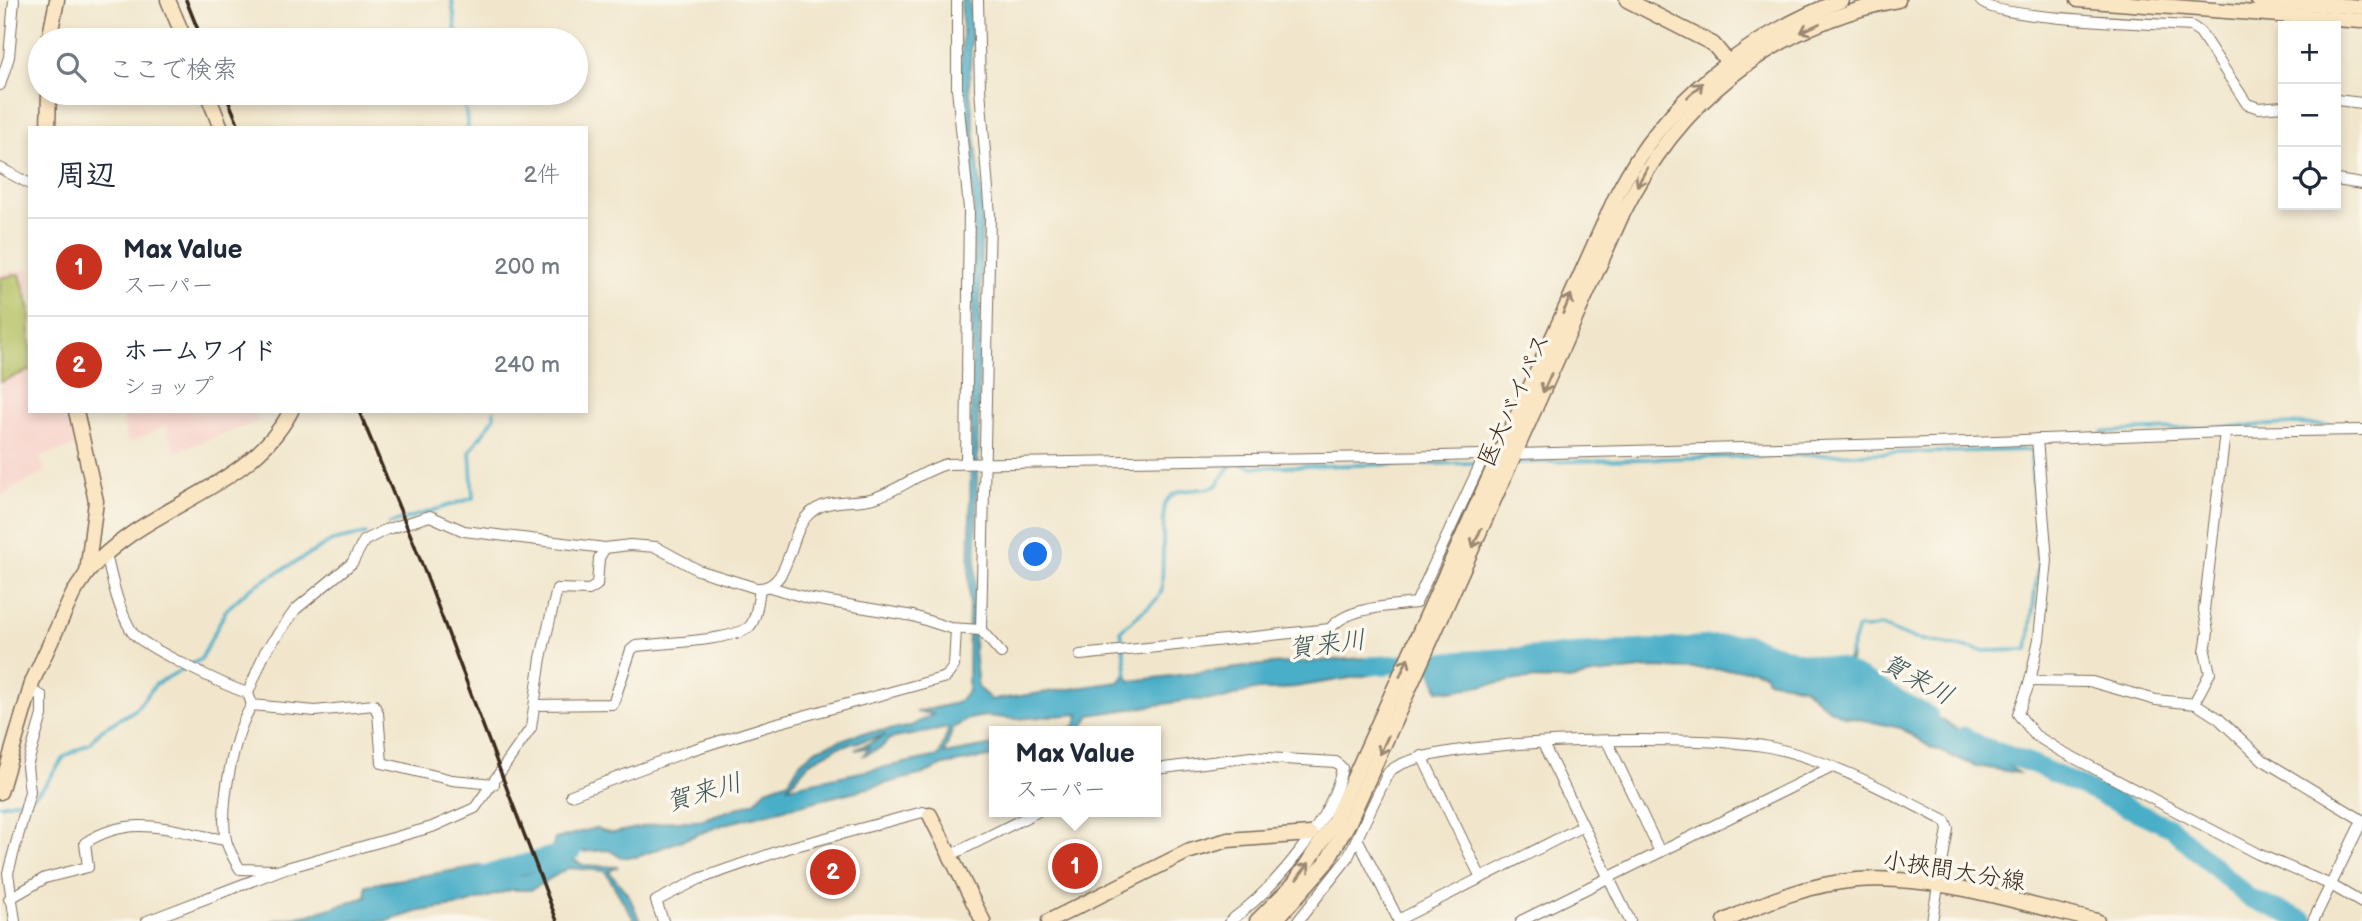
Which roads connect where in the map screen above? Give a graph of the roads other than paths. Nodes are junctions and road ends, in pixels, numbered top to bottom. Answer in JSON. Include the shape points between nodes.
{"nodes":[{"id":1,"x":14,"y":0,"type":"edge"},
{"id":2,"x":57,"y":0,"type":"edge"},
{"id":3,"x":168,"y":0,"type":"edge"},
{"id":4,"x":957,"y":0,"type":"edge"},
{"id":5,"x":978,"y":0,"type":"edge"},
{"id":6,"x":1627,"y":0,"type":"edge"},
{"id":7,"x":1842,"y":0,"type":"edge"},
{"id":8,"x":1898,"y":0,"type":"edge"},
{"id":9,"x":1980,"y":0,"type":"edge"},
{"id":10,"x":2078,"y":0,"type":"edge"},
{"id":11,"x":2258,"y":0,"type":"edge"},
{"id":12,"x":2362,"y":8,"type":"edge"},
{"id":13,"x":2362,"y":21,"type":"edge"},
{"id":14,"x":51,"y":28,"type":"edge"},
{"id":15,"x":180,"y":28,"type":"edge"},
{"id":16,"x":1732,"y":66,"type":"junction"},
{"id":17,"x":0,"y":85,"type":"edge"},
{"id":18,"x":2341,"y":101,"type":"edge"},
{"id":19,"x":2362,"y":103,"type":"edge"},
{"id":20,"x":48,"y":105,"type":"edge"},
{"id":21,"x":211,"y":105,"type":"edge"},
{"id":22,"x":2278,"y":106,"type":"edge"},
{"id":23,"x":48,"y":126,"type":"edge"},
{"id":24,"x":220,"y":126,"type":"edge"},
{"id":25,"x":0,"y":168,"type":"edge"},
{"id":26,"x":2341,"y":181,"type":"edge"},
{"id":27,"x":28,"y":183,"type":"edge"},
{"id":28,"x":2362,"y":184,"type":"edge"},
{"id":29,"x":76,"y":413,"type":"edge"},
{"id":30,"x":290,"y":413,"type":"edge"},
{"id":31,"x":2362,"y":430,"type":"edge"},
{"id":32,"x":2225,"y":432,"type":"junction"},
{"id":33,"x":2037,"y":439,"type":"junction"},
{"id":34,"x":986,"y":461,"type":"junction"},
{"id":35,"x":1502,"y":461,"type":"junction"},
{"id":36,"x":965,"y":462,"type":"junction"},
{"id":37,"x":605,"y":548,"type":"junction"},
{"id":38,"x":106,"y":554,"type":"junction"},
{"id":39,"x":87,"y":573,"type":"junction"},
{"id":40,"x":765,"y":588,"type":"junction"},
{"id":41,"x":956,"y":629,"type":"junction"},
{"id":42,"x":981,"y":630,"type":"junction"},
{"id":43,"x":1001,"y":653,"type":"dead end"},
{"id":44,"x":1080,"y":655,"type":"dead end"},
{"id":45,"x":2030,"y":681,"type":"junction"},
{"id":46,"x":30,"y":690,"type":"junction"},
{"id":47,"x":248,"y":694,"type":"junction"},
{"id":48,"x":2194,"y":703,"type":"junction"},
{"id":49,"x":253,"y":705,"type":"junction"},
{"id":50,"x":536,"y":705,"type":"junction"},
{"id":51,"x":1607,"y":741,"type":"junction"},
{"id":52,"x":1543,"y":744,"type":"junction"},
{"id":53,"x":1422,"y":756,"type":"junction"},
{"id":54,"x":4,"y":765,"type":"edge"},
{"id":55,"x":1832,"y":767,"type":"junction"},
{"id":56,"x":1161,"y":768,"type":"edge"},
{"id":57,"x":494,"y":784,"type":"junction"},
{"id":58,"x":0,"y":792,"type":"edge"},
{"id":59,"x":571,"y":795,"type":"dead end"},
{"id":60,"x":930,"y":815,"type":"joint"},
{"id":61,"x":1027,"y":817,"type":"edge"},
{"id":62,"x":2362,"y":820,"type":"edge"},
{"id":63,"x":1583,"y":826,"type":"junction"},
{"id":64,"x":1310,"y":834,"type":"junction"},
{"id":65,"x":226,"y":839,"type":"junction"},
{"id":66,"x":1358,"y":840,"type":"junction"},
{"id":67,"x":1660,"y":852,"type":"junction"},
{"id":68,"x":951,"y":855,"type":"junction"},
{"id":69,"x":283,"y":869,"type":"junction"},
{"id":70,"x":1481,"y":878,"type":"junction"},
{"id":71,"x":1608,"y":878,"type":"junction"},
{"id":72,"x":1938,"y":886,"type":"junction"},
{"id":73,"x":2329,"y":888,"type":"junction"},
{"id":74,"x":9,"y":898,"type":"junction"},
{"id":75,"x":2362,"y":903,"type":"edge"},
{"id":76,"x":1309,"y":909,"type":"junction"},
{"id":77,"x":1399,"y":920,"type":"edge"},
{"id":78,"x":15,"y":921,"type":"edge"},
{"id":79,"x":147,"y":921,"type":"edge"},
{"id":80,"x":663,"y":921,"type":"edge"},
{"id":81,"x":983,"y":921,"type":"edge"},
{"id":82,"x":1049,"y":921,"type":"edge"},
{"id":83,"x":1230,"y":921,"type":"edge"},
{"id":84,"x":1257,"y":921,"type":"edge"},
{"id":85,"x":1275,"y":921,"type":"edge"},
{"id":86,"x":1298,"y":921,"type":"edge"},
{"id":87,"x":1315,"y":921,"type":"edge"},
{"id":88,"x":1521,"y":921,"type":"edge"},
{"id":89,"x":1630,"y":921,"type":"edge"},
{"id":90,"x":1725,"y":921,"type":"edge"},
{"id":91,"x":1932,"y":921,"type":"edge"},
{"id":92,"x":2098,"y":921,"type":"edge"},
{"id":93,"x":2313,"y":921,"type":"edge"}],
"edges":[{"from":1,"to":17,"type":"street","via":[[9,57]]},
{"from":2,"to":14,"type":"main road"},
{"from":3,"to":15,"type":"main road"},
{"from":4,"to":36,"type":"street","via":[[957,88],[969,209]]},
{"from":5,"to":34,"type":"street","via":[[990,216]]},
{"from":6,"to":16,"type":"main road","via":[[1713,44]]},
{"from":7,"to":16,"type":"main road","name":"医大バイパス","via":[[1786,25]]},
{"from":8,"to":16,"type":"main road","name":"医大バイパス","one_way":true,"via":[[1817,25]]},
{"from":9,"to":22,"type":"street","via":[[1988,8],[2029,15],[2190,26],[2200,32],[2247,104]]},
{"from":10,"to":13,"type":"main road"},
{"from":11,"to":12,"type":"main road"},
{"from":16,"to":35,"type":"main road","name":"医大バイパス","via":[[1644,173]]},
{"from":18,"to":19,"type":"street"},
{"from":20,"to":23,"type":"main road"},
{"from":21,"to":24,"type":"main road"},
{"from":25,"to":27,"type":"street"},
{"from":26,"to":28,"type":"street"},
{"from":29,"to":39,"type":"main road","via":[[96,501]]},
{"from":30,"to":38,"type":"main road","via":[[255,457]]},
{"from":31,"to":32,"type":"street"},
{"from":32,"to":33,"type":"street"},
{"from":32,"to":48,"type":"street","via":[[2204,610],[2210,673]]},
{"from":33,"to":35,"type":"street"},
{"from":33,"to":45,"type":"street","via":[[2047,560]]},
{"from":34,"to":35,"type":"street"},
{"from":34,"to":36,"type":"street"},
{"from":34,"to":42,"type":"street"},
{"from":35,"to":44,"type":"street","via":[[1416,603],[1355,614],[1336,621],[1330,629]]},
{"from":84,"to":35,"type":"main road","one_way":true,"via":[[1294,884],[1334,822]]},
{"from":35,"to":85,"type":"main road","name":"医大バイパス","one_way":true,"via":[[1337,845]]},
{"from":36,"to":40,"type":"street","via":[[938,467],[872,499],[830,503],[813,511],[797,532],[779,578]]},
{"from":37,"to":40,"type":"street","via":[[656,547],[693,568]]},
{"from":37,"to":47,"type":"street","via":[[464,531],[430,516],[388,529],[364,541],[352,563],[296,609],[265,652]]},
{"from":37,"to":50,"type":"street","via":[[599,558],[597,585],[589,590],[563,587],[554,594]]},
{"from":38,"to":39,"type":"main road"},
{"from":38,"to":47,"type":"street","via":[[134,636],[198,673]]},
{"from":39,"to":46,"type":"main road"},
{"from":40,"to":41,"type":"street","via":[[913,616]]},
{"from":40,"to":50,"type":"street","via":[[746,629],[694,641],[636,646],[613,705]]},
{"from":41,"to":42,"type":"street"},
{"from":41,"to":59,"type":"street","via":[[956,662],[946,677],[762,727]]},
{"from":42,"to":43,"type":"street"},
{"from":45,"to":48,"type":"street","via":[[2092,682],[2156,700]]},
{"from":45,"to":73,"type":"street","via":[[2018,714],[2040,738]]},
{"from":46,"to":54,"type":"main road"},
{"from":46,"to":74,"type":"street","via":[[42,696],[43,710],[28,762],[30,793],[8,873]]},
{"from":47,"to":49,"type":"street"},
{"from":48,"to":62,"type":"street","via":[[2218,718],[2263,760]]},
{"from":49,"to":57,"type":"street","via":[[315,711],[374,705],[382,763],[452,780]]},
{"from":49,"to":65,"type":"street","via":[[238,740],[227,788]]},
{"from":50,"to":57,"type":"street","via":[[527,737]]},
{"from":51,"to":52,"type":"street"},
{"from":51,"to":55,"type":"street","via":[[1732,741],[1771,747]]},
{"from":51,"to":67,"type":"street"},
{"from":52,"to":53,"type":"street"},
{"from":52,"to":63,"type":"street"},
{"from":53,"to":66,"type":"street","via":[[1396,765],[1388,773]]},
{"from":53,"to":70,"type":"street"},
{"from":54,"to":58,"type":"main road"},
{"from":55,"to":67,"type":"street"},
{"from":55,"to":72,"type":"street","via":[[1946,823]]},
{"from":56,"to":64,"type":"street","via":[[1251,757],[1336,762],[1342,768],[1339,779]]},
{"from":57,"to":69,"type":"street","via":[[475,807],[432,827]]},
{"from":60,"to":68,"type":"main road"},
{"from":60,"to":80,"type":"street","via":[[923,812],[826,836],[699,879],[656,901]]},
{"from":61,"to":68,"type":"street"},
{"from":62,"to":73,"type":"street"},
{"from":63,"to":70,"type":"street"},
{"from":63,"to":71,"type":"street"},
{"from":64,"to":82,"type":"main road","via":[[1228,840],[1187,852]]},
{"from":64,"to":83,"type":"street","via":[[1283,873]]},
{"from":65,"to":69,"type":"street","via":[[240,869]]},
{"from":65,"to":74,"type":"street","via":[[152,825],[103,835],[85,843],[88,867],[46,878]]},
{"from":66,"to":76,"type":"street"},
{"from":66,"to":77,"type":"street"},
{"from":67,"to":71,"type":"street"},
{"from":68,"to":81,"type":"main road"},
{"from":69,"to":79,"type":"street"},
{"from":70,"to":77,"type":"street"},
{"from":71,"to":88,"type":"street"},
{"from":71,"to":89,"type":"street"},
{"from":72,"to":90,"type":"main road","name":"小挾間大分線","via":[[1883,880],[1832,884],[1779,897]]},
{"from":72,"to":91,"type":"street"},
{"from":72,"to":92,"type":"main road","name":"小挾間大分線"},
{"from":73,"to":75,"type":"street"},
{"from":73,"to":93,"type":"street"},
{"from":74,"to":78,"type":"street"},
{"from":76,"to":86,"type":"street"},
{"from":76,"to":87,"type":"street"}]}
